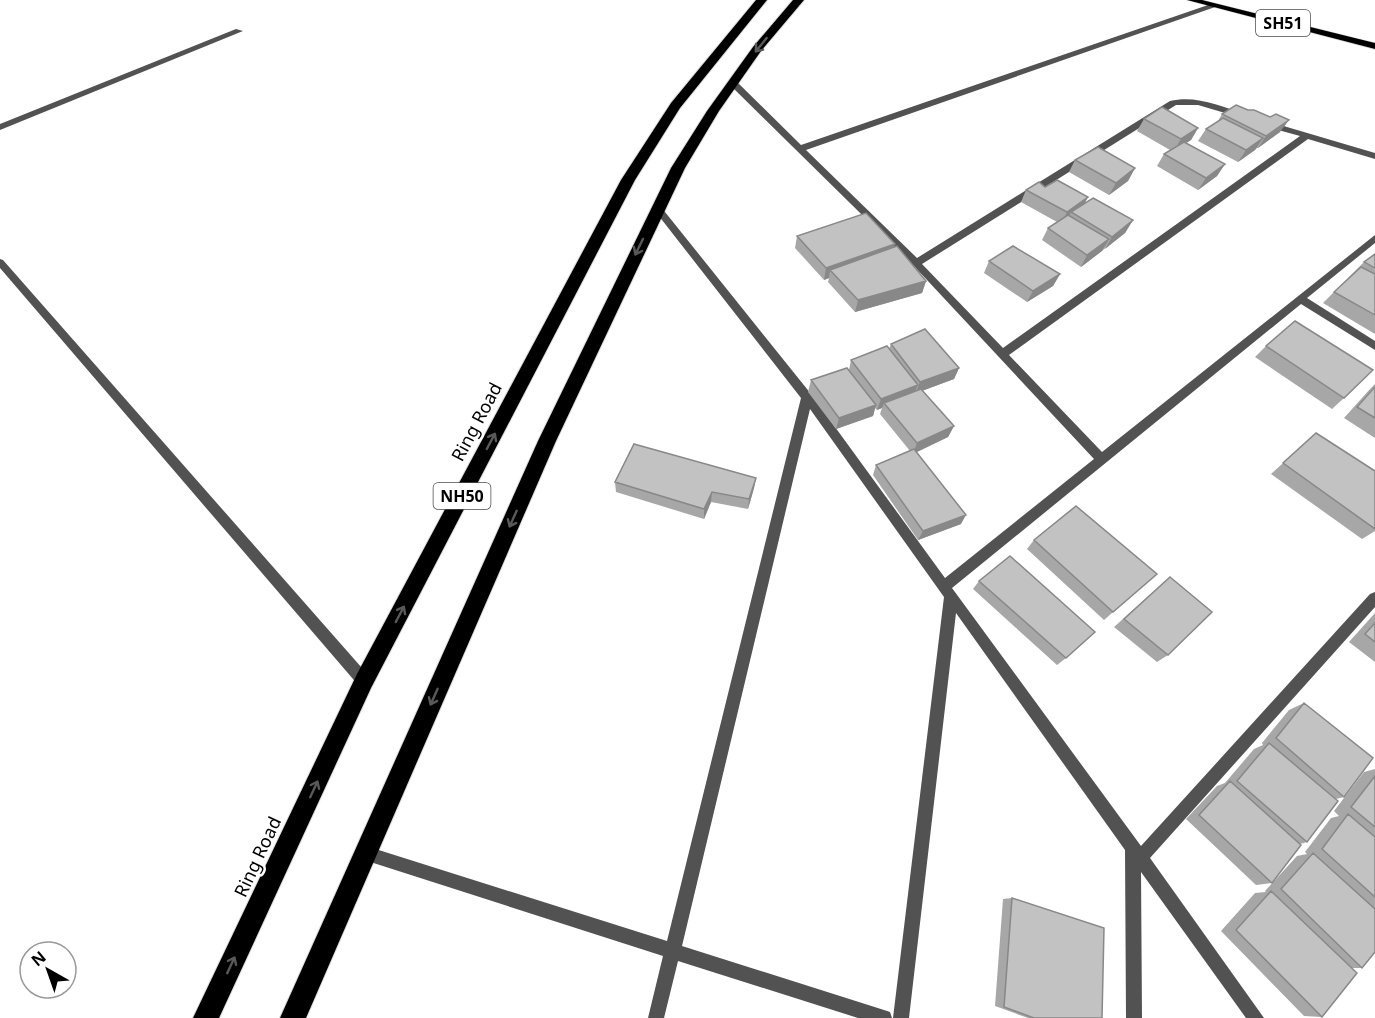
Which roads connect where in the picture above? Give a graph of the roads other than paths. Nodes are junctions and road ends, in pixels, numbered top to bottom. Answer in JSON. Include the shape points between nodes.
{"nodes":[{"id":1,"x":762,"y":0,"type":"edge"},
{"id":2,"x":799,"y":0,"type":"edge"},
{"id":3,"x":1191,"y":0,"type":"edge"},
{"id":4,"x":1214,"y":6,"type":"junction"},
{"id":5,"x":239,"y":32,"type":"dead end"},
{"id":6,"x":1375,"y":46,"type":"edge"},
{"id":7,"x":733,"y":83,"type":"junction"},
{"id":8,"x":0,"y":127,"type":"edge"},
{"id":9,"x":1306,"y":136,"type":"junction"},
{"id":10,"x":802,"y":148,"type":"junction"},
{"id":11,"x":1375,"y":156,"type":"edge"},
{"id":12,"x":658,"y":209,"type":"junction"},
{"id":13,"x":1375,"y":238,"type":"edge"},
{"id":14,"x":0,"y":262,"type":"edge"},
{"id":15,"x":916,"y":263,"type":"junction"},
{"id":16,"x":1301,"y":299,"type":"junction"},
{"id":17,"x":1375,"y":346,"type":"edge"},
{"id":18,"x":1002,"y":354,"type":"junction"},
{"id":19,"x":807,"y":397,"type":"junction"},
{"id":20,"x":1102,"y":460,"type":"junction"},
{"id":21,"x":947,"y":591,"type":"junction"},
{"id":22,"x":1375,"y":598,"type":"edge"},
{"id":23,"x":364,"y":681,"type":"junction"},
{"id":24,"x":1136,"y":853,"type":"junction"},
{"id":25,"x":366,"y":854,"type":"junction"},
{"id":26,"x":671,"y":951,"type":"junction"},
{"id":27,"x":206,"y":1018,"type":"edge"},
{"id":28,"x":293,"y":1018,"type":"edge"},
{"id":29,"x":656,"y":1018,"type":"edge"},
{"id":30,"x":884,"y":1018,"type":"edge"},
{"id":31,"x":901,"y":1018,"type":"edge"},
{"id":32,"x":1134,"y":1018,"type":"edge"},
{"id":33,"x":1256,"y":1018,"type":"edge"}],
"edges":[{"from":23,"to":1,"type":"highway","name":"Ring Road","number":"NH50","one_way":true,"via":[[628,180],[675,106]]},
{"from":2,"to":7,"type":"highway","number":"NH50","one_way":true},
{"from":3,"to":4,"type":"main road","number":"SH51"},
{"from":4,"to":6,"type":"main road","number":"SH51"},
{"from":4,"to":10,"type":"street"},
{"from":5,"to":8,"type":"street"},
{"from":7,"to":10,"type":"street"},
{"from":7,"to":12,"type":"highway","number":"NH50","via":[[678,168]]},
{"from":9,"to":11,"type":"street"},
{"from":9,"to":15,"type":"street","via":[[1181,100]]},
{"from":9,"to":18,"type":"street"},
{"from":10,"to":15,"type":"street"},
{"from":12,"to":19,"type":"street"},
{"from":12,"to":25,"type":"highway","number":"NH50","one_way":true,"via":[[547,441]]},
{"from":13,"to":16,"type":"street"},
{"from":14,"to":23,"type":"street"},
{"from":15,"to":18,"type":"street"},
{"from":16,"to":17,"type":"street"},
{"from":16,"to":20,"type":"street"},
{"from":18,"to":20,"type":"street"},
{"from":19,"to":21,"type":"street"},
{"from":19,"to":26,"type":"street"},
{"from":20,"to":21,"type":"street"},
{"from":21,"to":24,"type":"street"},
{"from":21,"to":31,"type":"street"},
{"from":22,"to":24,"type":"street"},
{"from":27,"to":23,"type":"highway","name":"Ring Road","number":"NH50","one_way":true},
{"from":24,"to":32,"type":"street"},
{"from":24,"to":33,"type":"street"},
{"from":25,"to":26,"type":"street"},
{"from":25,"to":28,"type":"highway","number":"NH50"},
{"from":26,"to":29,"type":"street"},
{"from":26,"to":30,"type":"street"}]}
